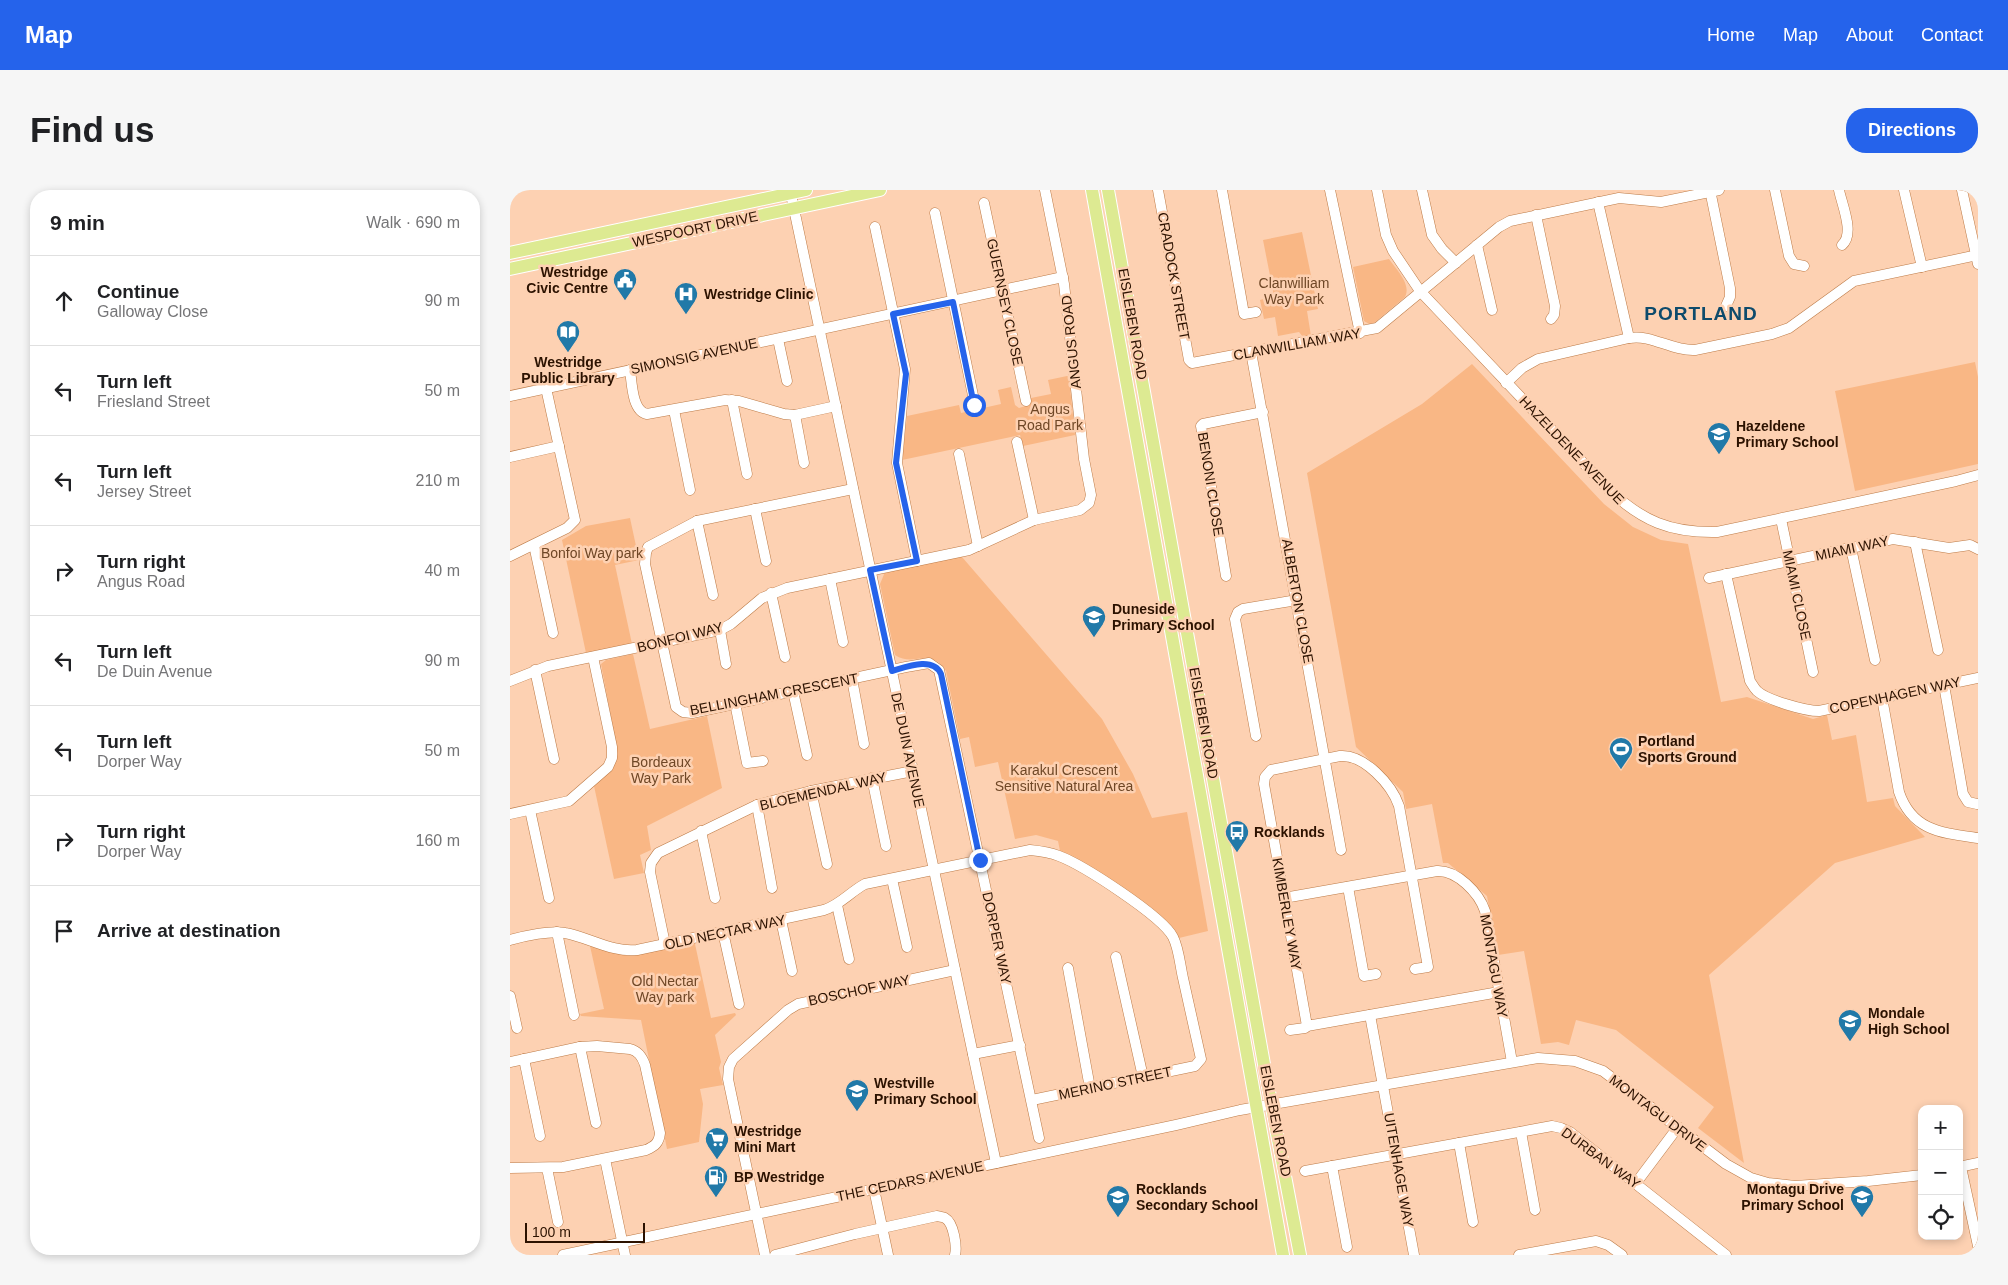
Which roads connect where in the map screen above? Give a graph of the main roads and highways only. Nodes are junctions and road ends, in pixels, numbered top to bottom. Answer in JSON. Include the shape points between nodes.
{"nodes":[{"id":1,"x":806,"y":190,"type":"edge"},
{"id":2,"x":880,"y":190,"type":"edge"},
{"id":3,"x":1092,"y":190,"type":"edge"},
{"id":4,"x":1108,"y":190,"type":"edge"},
{"id":5,"x":790,"y":192,"type":"edge"},
{"id":6,"x":510,"y":253,"type":"edge"},
{"id":7,"x":510,"y":269,"type":"edge"},
{"id":8,"x":1283,"y":1255,"type":"edge"},
{"id":9,"x":1300,"y":1255,"type":"edge"}],
"edges":[{"from":1,"to":5,"type":"main road","name":"WESPOORT DRIVE"},
{"from":2,"to":7,"type":"main road","name":"WESPOORT DRIVE"},
{"from":3,"to":8,"type":"main road","name":"EISLEBEN ROAD"},
{"from":4,"to":9,"type":"main road","name":"EISLEBEN ROAD"},
{"from":5,"to":6,"type":"main road","name":"WESPOORT DRIVE"}]}
